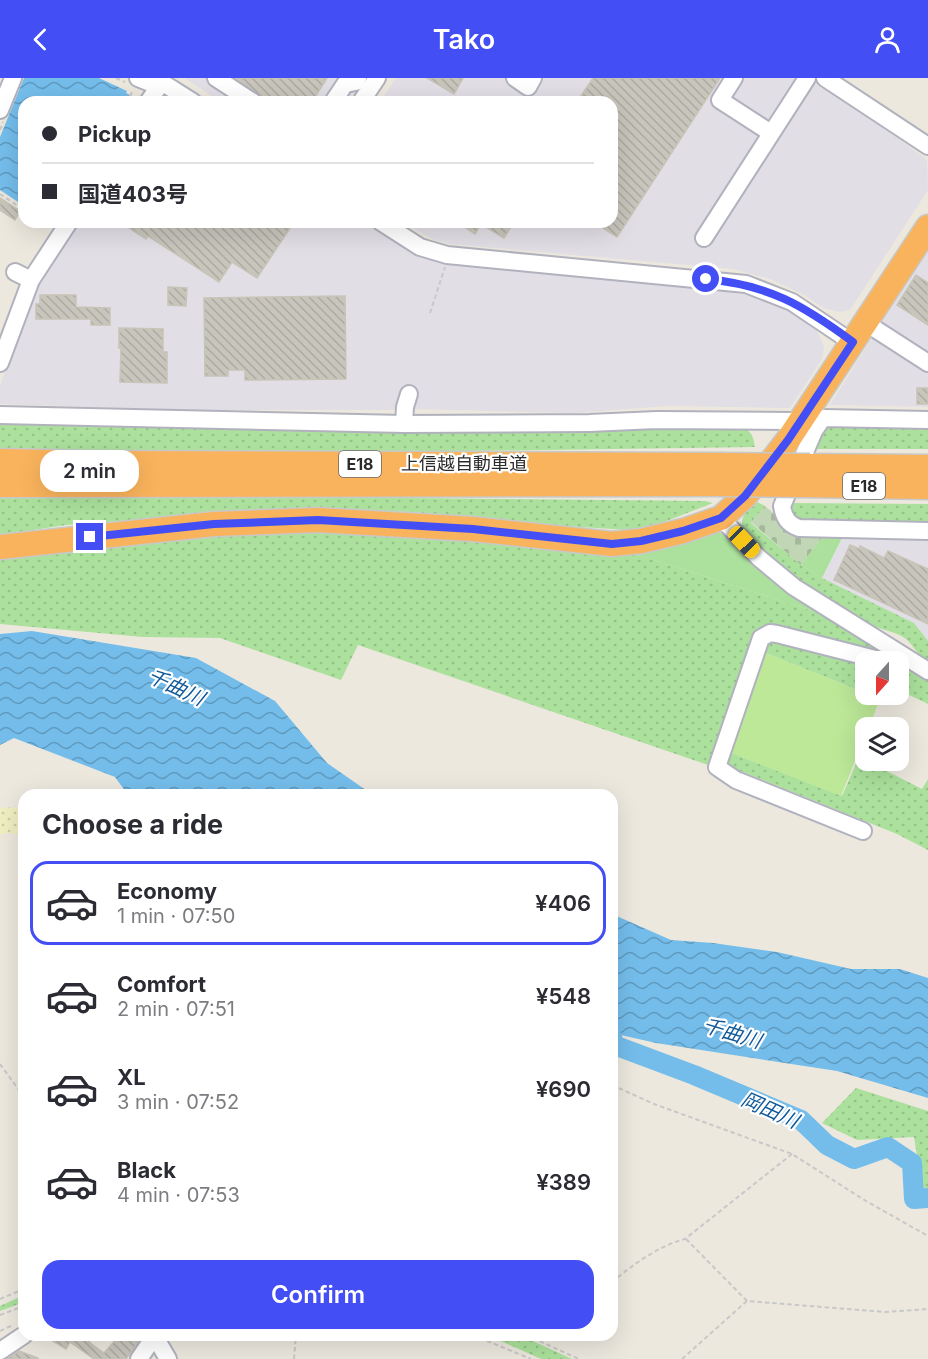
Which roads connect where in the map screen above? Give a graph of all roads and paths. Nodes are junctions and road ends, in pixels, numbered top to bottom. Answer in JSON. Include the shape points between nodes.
{"nodes":[{"id":1,"x":13,"y":78,"type":"edge"},
{"id":2,"x":138,"y":78,"type":"edge"},
{"id":3,"x":216,"y":78,"type":"edge"},
{"id":4,"x":358,"y":78,"type":"edge"},
{"id":5,"x":377,"y":78,"type":"edge"},
{"id":6,"x":514,"y":78,"type":"edge"},
{"id":7,"x":533,"y":78,"type":"edge"},
{"id":8,"x":734,"y":78,"type":"edge"},
{"id":9,"x":807,"y":78,"type":"edge"},
{"id":10,"x":825,"y":78,"type":"edge"},
{"id":11,"x":159,"y":79,"type":"edge"},
{"id":12,"x":151,"y":96,"type":"edge"},
{"id":13,"x":184,"y":96,"type":"edge"},
{"id":14,"x":244,"y":96,"type":"edge"},
{"id":15,"x":337,"y":96,"type":"edge"},
{"id":16,"x":365,"y":96,"type":"edge"},
{"id":17,"x":0,"y":110,"type":"edge"},
{"id":18,"x":771,"y":133,"type":"junction"},
{"id":19,"x":928,"y":146,"type":"edge"},
{"id":20,"x":0,"y":194,"type":"edge"},
{"id":21,"x":18,"y":206,"type":"edge"},
{"id":22,"x":928,"y":226,"type":"edge"},
{"id":23,"x":65,"y":228,"type":"edge"},
{"id":24,"x":390,"y":228,"type":"edge"},
{"id":25,"x":704,"y":238,"type":"dead end"},
{"id":26,"x":449,"y":255,"type":"junction"},
{"id":27,"x":15,"y":272,"type":"dead end"},
{"id":28,"x":31,"y":280,"type":"junction"},
{"id":29,"x":430,"y":313,"type":"dead end"},
{"id":30,"x":859,"y":333,"type":"junction"},
{"id":31,"x":0,"y":363,"type":"edge"},
{"id":32,"x":928,"y":363,"type":"edge"},
{"id":33,"x":410,"y":394,"type":"dead end"},
{"id":34,"x":0,"y":415,"type":"edge"},
{"id":35,"x":928,"y":420,"type":"edge"},
{"id":36,"x":790,"y":421,"type":"dead end"},
{"id":37,"x":404,"y":424,"type":"junction"},
{"id":38,"x":0,"y":461,"type":"edge"},
{"id":39,"x":928,"y":467,"type":"edge"},
{"id":40,"x":719,"y":475,"type":"junction"},
{"id":41,"x":805,"y":476,"type":"junction"},
{"id":42,"x":0,"y":485,"type":"edge"},
{"id":43,"x":928,"y":487,"type":"edge"},
{"id":44,"x":721,"y":518,"type":"junction"},
{"id":45,"x":928,"y":531,"type":"edge"},
{"id":46,"x":0,"y":546,"type":"edge"},
{"id":47,"x":855,"y":654,"type":"edge"},
{"id":48,"x":909,"y":667,"type":"edge"},
{"id":49,"x":928,"y":672,"type":"edge"},
{"id":50,"x":863,"y":831,"type":"dead end"},
{"id":51,"x":0,"y":1064,"type":"edge"},
{"id":52,"x":618,"y":1088,"type":"edge"},
{"id":53,"x":18,"y":1089,"type":"edge"},
{"id":54,"x":792,"y":1154,"type":"junction"},
{"id":55,"x":928,"y":1236,"type":"edge"},
{"id":56,"x":685,"y":1239,"type":"junction"},
{"id":57,"x":618,"y":1277,"type":"edge"},
{"id":58,"x":18,"y":1292,"type":"edge"},
{"id":59,"x":0,"y":1299,"type":"edge"},
{"id":60,"x":747,"y":1301,"type":"junction"},
{"id":61,"x":18,"y":1308,"type":"edge"},
{"id":62,"x":928,"y":1309,"type":"edge"},
{"id":63,"x":0,"y":1315,"type":"edge"},
{"id":64,"x":18,"y":1339,"type":"edge"},
{"id":65,"x":151,"y":1341,"type":"edge"},
{"id":66,"x":157,"y":1341,"type":"edge"},
{"id":67,"x":296,"y":1341,"type":"edge"},
{"id":68,"x":488,"y":1341,"type":"edge"},
{"id":69,"x":539,"y":1341,"type":"edge"},
{"id":70,"x":0,"y":1351,"type":"edge"},
{"id":71,"x":139,"y":1359,"type":"edge"},
{"id":72,"x":168,"y":1359,"type":"edge"},
{"id":73,"x":294,"y":1359,"type":"edge"},
{"id":74,"x":531,"y":1359,"type":"edge"},
{"id":75,"x":579,"y":1359,"type":"edge"},
{"id":76,"x":682,"y":1359,"type":"edge"}],
"edges":[{"from":1,"to":17,"type":"street"},
{"from":2,"to":11,"type":"street","via":[[148,82]]},
{"from":3,"to":14,"type":"street"},
{"from":4,"to":15,"type":"street","via":[[345,84]]},
{"from":5,"to":16,"type":"street"},
{"from":6,"to":7,"type":"street","via":[[528,87]]},
{"from":8,"to":18,"type":"street","via":[[720,100]]},
{"from":9,"to":18,"type":"street"},
{"from":10,"to":19,"type":"street"},
{"from":11,"to":12,"type":"street"},
{"from":11,"to":13,"type":"street"},
{"from":18,"to":25,"type":"street"},
{"from":20,"to":21,"type":"path"},
{"from":22,"to":30,"type":"highway"},
{"from":23,"to":28,"type":"street"},
{"from":24,"to":26,"type":"street","via":[[420,247]]},
{"from":26,"to":29,"type":"path"},
{"from":26,"to":30,"type":"street","via":[[746,284]]},
{"from":27,"to":28,"type":"street"},
{"from":28,"to":31,"type":"street"},
{"from":30,"to":32,"type":"street"},
{"from":30,"to":44,"type":"highway","via":[[772,461],[745,496]]},
{"from":33,"to":37,"type":"street"},
{"from":34,"to":37,"type":"street"},
{"from":35,"to":45,"type":"street","via":[[823,418],[782,506],[787,521],[799,528]]},
{"from":36,"to":37,"type":"street"},
{"from":38,"to":40,"type":"highway","name":"上信越自動車道","number":"E18"},
{"from":39,"to":41,"type":"highway","name":"上信越自動車道","number":"E18"},
{"from":40,"to":41,"type":"highway","name":"上信越自動車道","number":"E18","bridge":true},
{"from":40,"to":42,"type":"highway","name":"上信越自動車道","number":"E18"},
{"from":41,"to":43,"type":"highway","name":"上信越自動車道","number":"E18"},
{"from":44,"to":46,"type":"highway","via":[[683,531],[612,544],[473,529],[318,520],[214,524]]},
{"from":44,"to":49,"type":"street","via":[[794,587]]},
{"from":47,"to":50,"type":"street","via":[[770,633],[761,638],[717,767],[736,780]]},
{"from":48,"to":49,"type":"street"},
{"from":51,"to":53,"type":"path"},
{"from":52,"to":54,"type":"path"},
{"from":54,"to":55,"type":"path"},
{"from":54,"to":56,"type":"path"},
{"from":56,"to":57,"type":"path","via":[[671,1243]]},
{"from":56,"to":60,"type":"path"},
{"from":58,"to":59,"type":"path"},
{"from":60,"to":62,"type":"path","via":[[885,1312]]},
{"from":60,"to":76,"type":"path"},
{"from":61,"to":63,"type":"path"},
{"from":64,"to":70,"type":"street"},
{"from":65,"to":71,"type":"street"},
{"from":66,"to":72,"type":"street"},
{"from":67,"to":73,"type":"path"},
{"from":68,"to":74,"type":"path"},
{"from":69,"to":75,"type":"path"}]}
